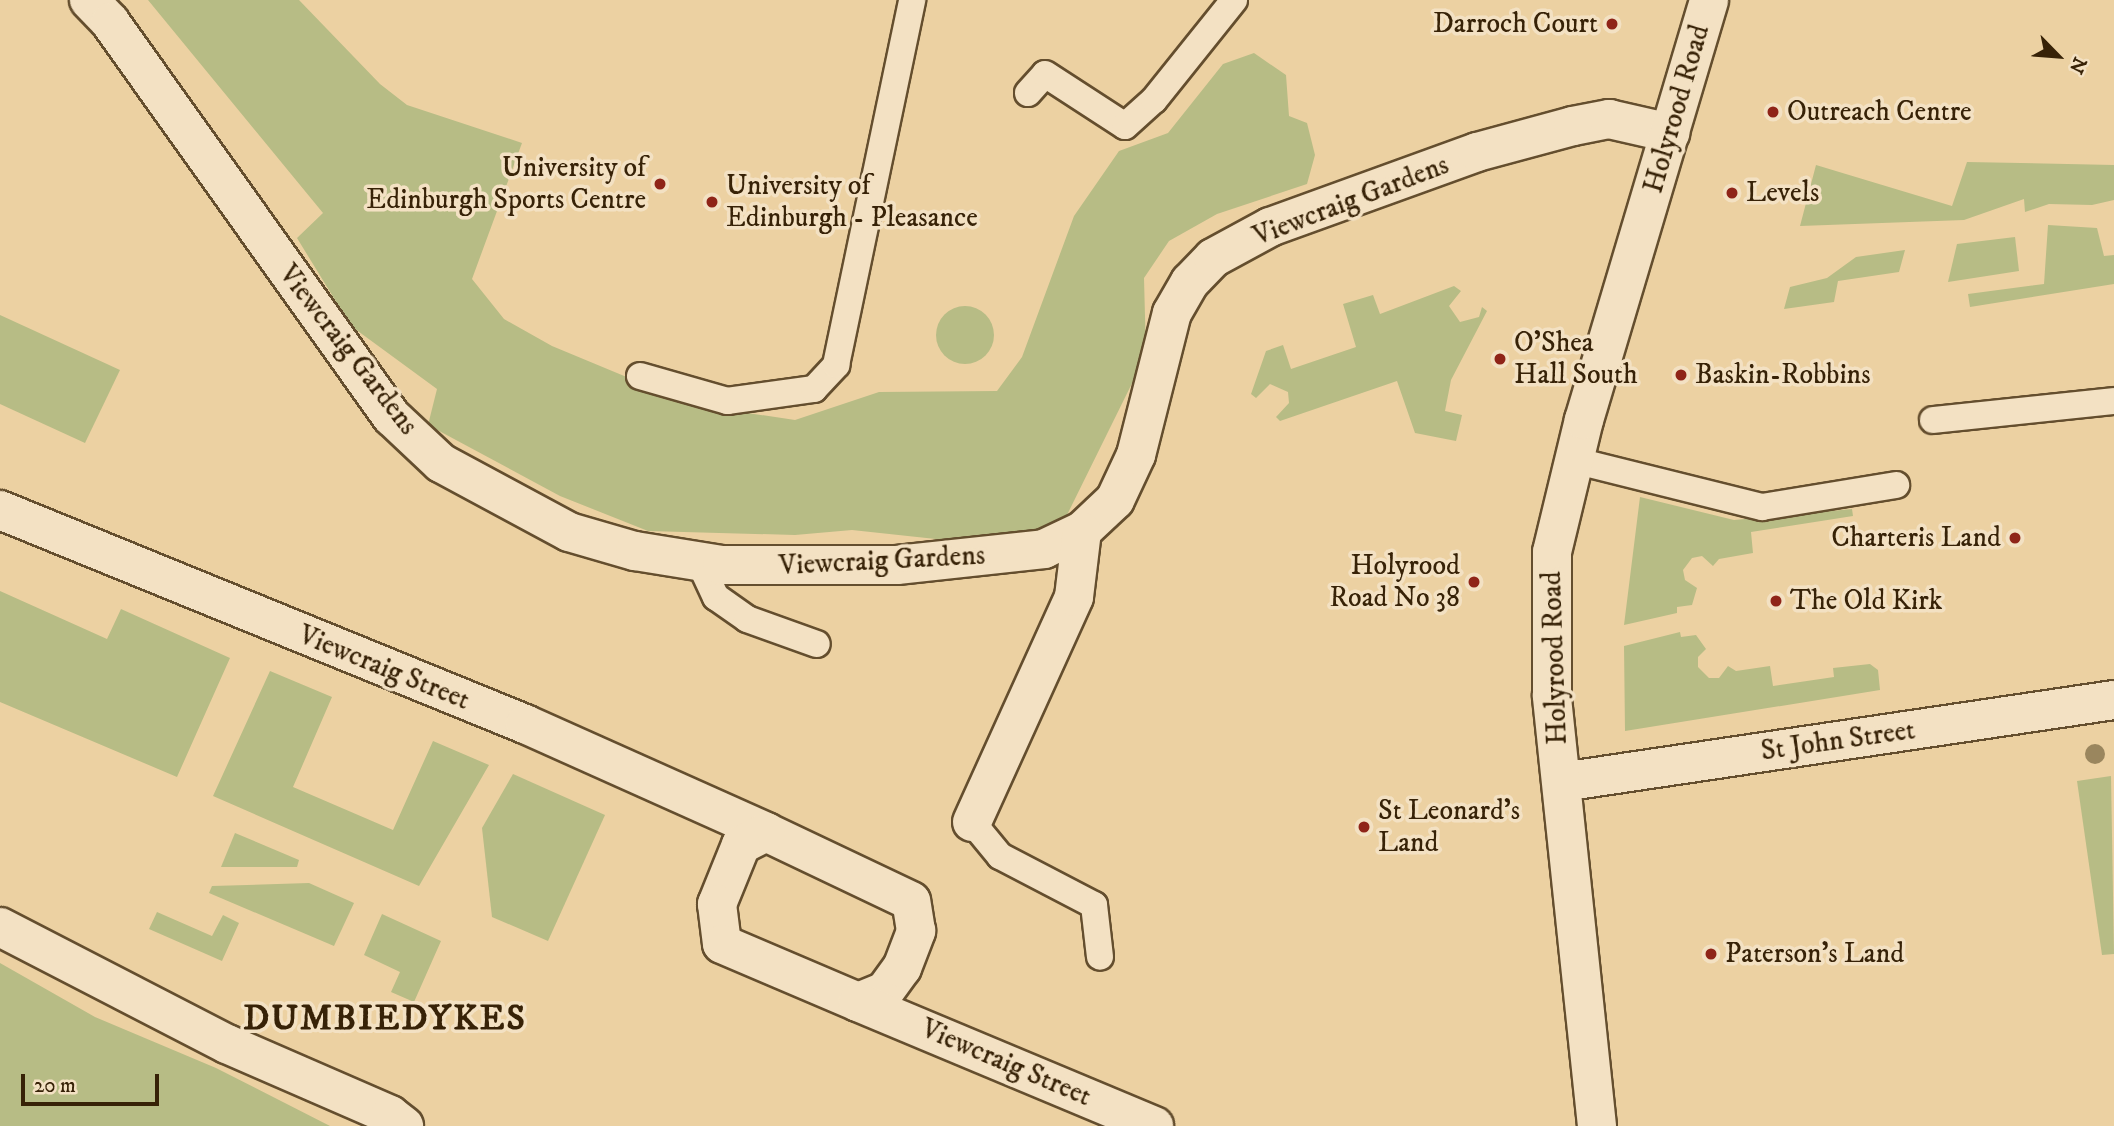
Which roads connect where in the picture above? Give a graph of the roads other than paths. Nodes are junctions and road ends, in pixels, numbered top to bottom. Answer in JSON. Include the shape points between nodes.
{"nodes":[{"id":1,"x":89,"y":0,"type":"edge"},
{"id":2,"x":912,"y":0,"type":"edge"},
{"id":3,"x":1234,"y":0,"type":"edge"},
{"id":4,"x":1709,"y":0,"type":"edge"},
{"id":5,"x":1028,"y":93,"type":"dead end"},
{"id":6,"x":1670,"y":133,"type":"junction"},
{"id":7,"x":639,"y":376,"type":"dead end"},
{"id":8,"x":2114,"y":401,"type":"edge"},
{"id":9,"x":1933,"y":420,"type":"dead end"},
{"id":10,"x":1573,"y":460,"type":"junction"},
{"id":11,"x":1896,"y":485,"type":"dead end"},
{"id":12,"x":0,"y":510,"type":"edge"},
{"id":13,"x":1082,"y":531,"type":"junction"},
{"id":14,"x":699,"y":561,"type":"junction"},
{"id":15,"x":817,"y":644,"type":"dead end"},
{"id":16,"x":2114,"y":701,"type":"edge"},
{"id":17,"x":1562,"y":782,"type":"junction"},
{"id":18,"x":972,"y":822,"type":"joint"},
{"id":19,"x":766,"y":832,"type":"junction"},
{"id":20,"x":0,"y":927,"type":"edge"},
{"id":21,"x":1100,"y":957,"type":"dead end"},
{"id":22,"x":858,"y":1002,"type":"junction"},
{"id":23,"x":404,"y":1126,"type":"edge"},
{"id":24,"x":1154,"y":1126,"type":"edge"},
{"id":25,"x":1597,"y":1126,"type":"edge"}],
"edges":[{"from":1,"to":14,"type":"street","name":"Viewcraig Gardens","via":[[110,22],[392,417],[441,463],[569,532],[635,551]]},
{"from":2,"to":7,"type":"lane","via":[[836,366],[814,389],[727,401]]},
{"from":3,"to":5,"type":"lane","via":[[1154,100],[1125,126],[1045,74]]},
{"from":4,"to":6,"type":"street","name":"Holyrood Road"},
{"from":6,"to":10,"type":"street","name":"Holyrood Road"},
{"from":6,"to":13,"type":"street","name":"Viewcraig Gardens","via":[[1609,120],[1561,129],[1477,152],[1270,227],[1213,258],[1190,282],[1172,313],[1136,455],[1121,489]]},
{"from":8,"to":9,"type":"lane"},
{"from":10,"to":11,"type":"lane","via":[[1762,507]]},
{"from":10,"to":17,"type":"street","name":"Holyrood Road","via":[[1552,552],[1549,587],[1552,695]]},
{"from":12,"to":19,"type":"street","name":"Viewcraig Street","via":[[526,724]]},
{"from":13,"to":14,"type":"street","name":"Viewcraig Gardens","via":[[1044,549],[897,565],[806,568]]},
{"from":13,"to":18,"type":"street","via":[[1074,597]]},
{"from":14,"to":15,"type":"lane","via":[[716,597],[747,619]]},
{"from":16,"to":17,"type":"street","name":"St John Street"},
{"from":17,"to":25,"type":"street","name":"Holyrood Road"},
{"from":18,"to":21,"type":"lane","via":[[1000,856],[1094,905]]},
{"from":19,"to":22,"type":"street","name":"Viewcraig Street","via":[[741,845],[716,904],[723,944]]},
{"from":19,"to":22,"type":"street","name":"Viewcraig Street","via":[[911,901],[916,931],[902,968],[885,991]]},
{"from":20,"to":23,"type":"street","via":[[227,1044],[390,1115]]},
{"from":22,"to":24,"type":"street","name":"Viewcraig Street"}]}
